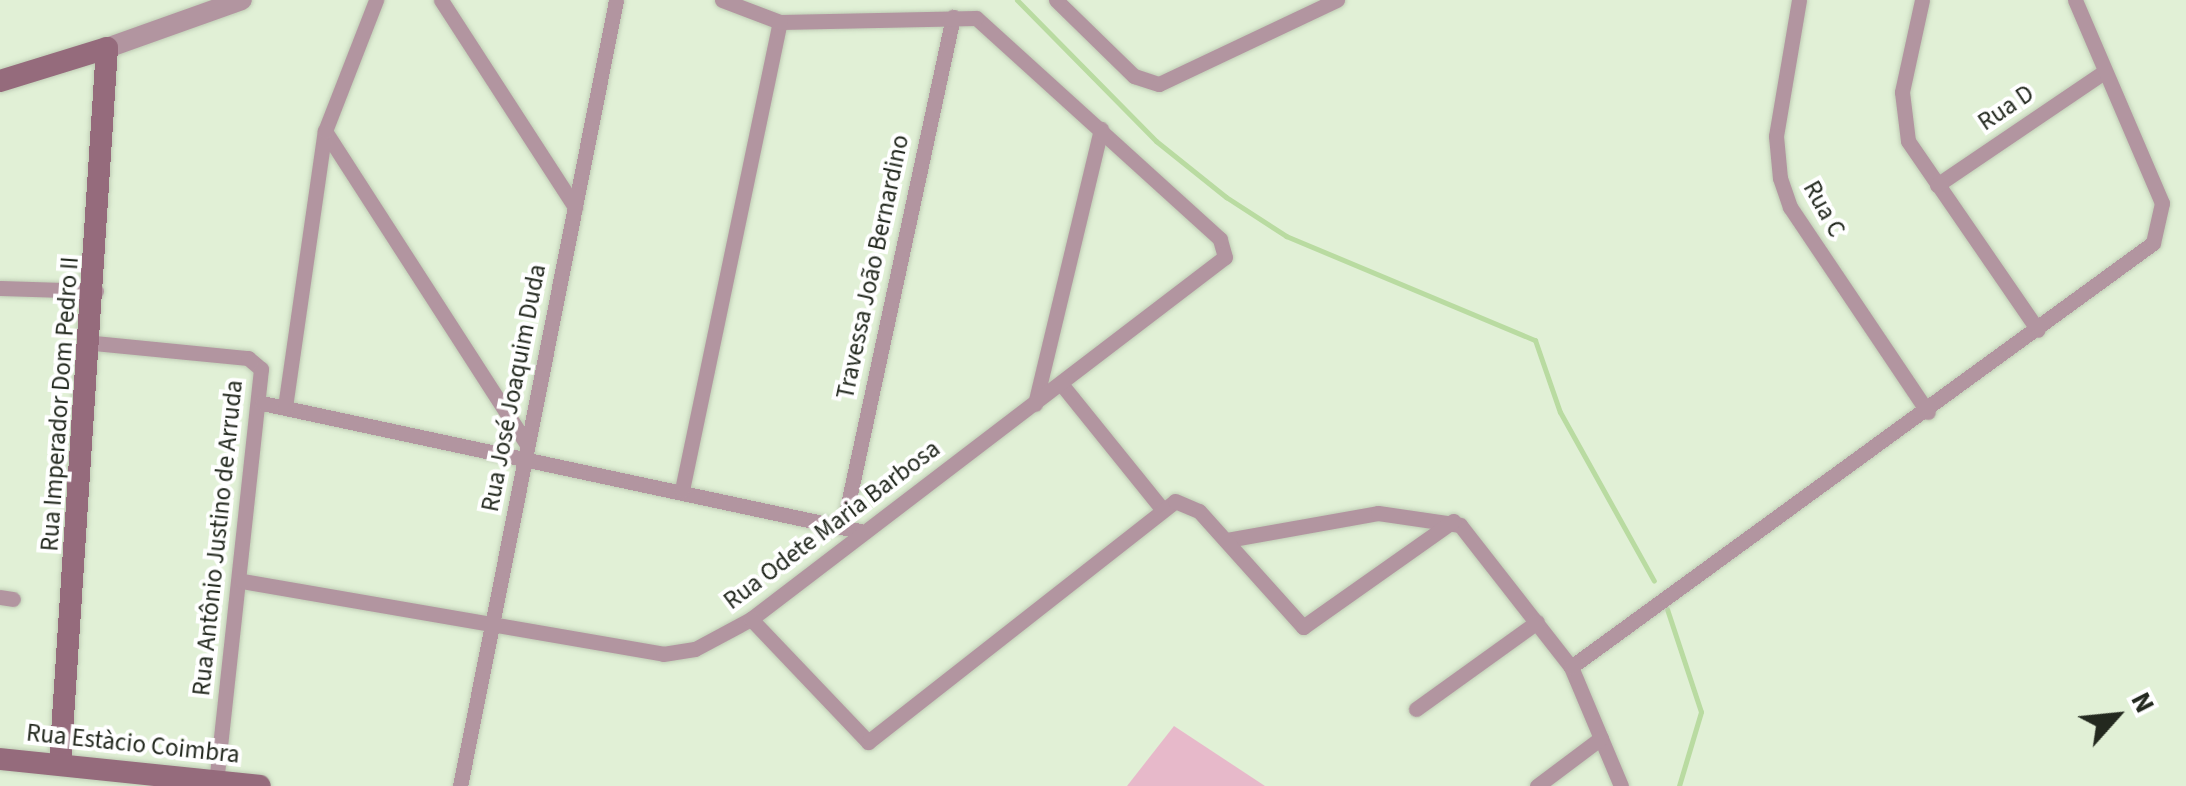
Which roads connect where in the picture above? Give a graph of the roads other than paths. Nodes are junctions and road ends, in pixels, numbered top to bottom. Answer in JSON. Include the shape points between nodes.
{"nodes":[{"id":1,"x":242,"y":0,"type":"edge"},
{"id":2,"x":376,"y":0,"type":"edge"},
{"id":3,"x":441,"y":0,"type":"edge"},
{"id":4,"x":616,"y":0,"type":"edge"},
{"id":5,"x":722,"y":0,"type":"edge"},
{"id":6,"x":984,"y":0,"type":"edge"},
{"id":7,"x":1056,"y":0,"type":"edge"},
{"id":8,"x":1337,"y":0,"type":"edge"},
{"id":9,"x":1800,"y":0,"type":"edge"},
{"id":10,"x":1922,"y":0,"type":"edge"},
{"id":11,"x":2074,"y":0,"type":"edge"},
{"id":12,"x":952,"y":17,"type":"junction"},
{"id":13,"x":976,"y":18,"type":"junction"},
{"id":14,"x":780,"y":22,"type":"junction"},
{"id":15,"x":108,"y":48,"type":"junction"},
{"id":16,"x":2104,"y":72,"type":"junction"},
{"id":17,"x":0,"y":81,"type":"edge"},
{"id":18,"x":1101,"y":129,"type":"junction"},
{"id":19,"x":325,"y":131,"type":"junction"},
{"id":20,"x":1937,"y":186,"type":"junction"},
{"id":21,"x":574,"y":207,"type":"junction"},
{"id":22,"x":0,"y":288,"type":"edge"},
{"id":23,"x":96,"y":291,"type":"junction"},
{"id":24,"x":2038,"y":330,"type":"junction"},
{"id":25,"x":94,"y":343,"type":"junction"},
{"id":26,"x":1062,"y":385,"type":"junction"},
{"id":27,"x":262,"y":403,"type":"junction"},
{"id":28,"x":1035,"y":404,"type":"junction"},
{"id":29,"x":285,"y":407,"type":"junction"},
{"id":30,"x":1928,"y":412,"type":"junction"},
{"id":31,"x":526,"y":452,"type":"junction"},
{"id":32,"x":682,"y":490,"type":"junction"},
{"id":33,"x":1162,"y":509,"type":"junction"},
{"id":34,"x":1453,"y":522,"type":"junction"},
{"id":35,"x":843,"y":527,"type":"junction"},
{"id":36,"x":864,"y":532,"type":"junction"},
{"id":37,"x":1227,"y":540,"type":"junction"},
{"id":38,"x":242,"y":581,"type":"junction"},
{"id":39,"x":751,"y":620,"type":"junction"},
{"id":40,"x":494,"y":622,"type":"junction"},
{"id":41,"x":1537,"y":622,"type":"junction"},
{"id":42,"x":1570,"y":667,"type":"junction"},
{"id":43,"x":1416,"y":710,"type":"dead end"},
{"id":44,"x":1601,"y":738,"type":"junction"},
{"id":45,"x":0,"y":759,"type":"edge"},
{"id":46,"x":60,"y":764,"type":"junction"},
{"id":47,"x":216,"y":780,"type":"junction"},
{"id":48,"x":258,"y":786,"type":"edge"},
{"id":49,"x":460,"y":786,"type":"edge"},
{"id":50,"x":1537,"y":786,"type":"edge"},
{"id":51,"x":1621,"y":786,"type":"edge"}],
"edges":[{"from":1,"to":15,"type":"street"},
{"from":2,"to":19,"type":"street"},
{"from":3,"to":21,"type":"street"},
{"from":4,"to":21,"type":"street","name":"Rua José Joaquim Duda"},
{"from":5,"to":14,"type":"street"},
{"from":6,"to":13,"type":"street"},
{"from":7,"to":8,"type":"street","via":[[1134,76],[1160,84]]},
{"from":9,"to":30,"type":"street","name":"Rua C","via":[[1776,136],[1780,178],[1790,208]]},
{"from":10,"to":20,"type":"street","via":[[1903,118],[1916,159]]},
{"from":11,"to":16,"type":"street"},
{"from":12,"to":13,"type":"street"},
{"from":12,"to":14,"type":"street"},
{"from":12,"to":35,"type":"street","name":"Travessa João Bernardino"},
{"from":13,"to":18,"type":"street"},
{"from":14,"to":32,"type":"street"},
{"from":15,"to":17,"type":"main road"},
{"from":15,"to":23,"type":"main road","name":"Rua Imperador Dom Pedro II"},
{"from":16,"to":20,"type":"street","name":"Rua D"},
{"from":16,"to":24,"type":"street","via":[[2155,184],[2160,231]]},
{"from":18,"to":26,"type":"street","name":"Rua Odete Maria Barbosa","via":[[1220,238],[1218,265]]},
{"from":18,"to":28,"type":"street"},
{"from":19,"to":29,"type":"street"},
{"from":19,"to":31,"type":"street"},
{"from":20,"to":24,"type":"street"},
{"from":21,"to":31,"type":"street","name":"Rua José Joaquim Duda"},
{"from":22,"to":23,"type":"street"},
{"from":23,"to":25,"type":"main road","name":"Rua Imperador Dom Pedro II"},
{"from":24,"to":30,"type":"street"},
{"from":25,"to":27,"type":"street","name":"Rua Antônio Justino de Arruda","via":[[256,362]]},
{"from":25,"to":46,"type":"main road","name":"Rua Imperador Dom Pedro II"},
{"from":26,"to":28,"type":"street","name":"Rua Odete Maria Barbosa"},
{"from":26,"to":33,"type":"street"},
{"from":27,"to":29,"type":"street"},
{"from":27,"to":38,"type":"street","name":"Rua Antônio Justino de Arruda"},
{"from":28,"to":36,"type":"street","name":"Rua Odete Maria Barbosa"},
{"from":29,"to":31,"type":"street"},
{"from":30,"to":42,"type":"street"},
{"from":31,"to":32,"type":"street"},
{"from":31,"to":40,"type":"street","name":"Rua José Joaquim Duda"},
{"from":32,"to":35,"type":"street"},
{"from":33,"to":37,"type":"street","via":[[1187,501]]},
{"from":33,"to":39,"type":"street","via":[[868,742]]},
{"from":34,"to":37,"type":"street","via":[[1378,513]]},
{"from":34,"to":37,"type":"street","via":[[1308,626],[1286,616]]},
{"from":34,"to":41,"type":"street"},
{"from":35,"to":36,"type":"street"},
{"from":36,"to":39,"type":"street","name":"Rua Odete Maria Barbosa"},
{"from":38,"to":40,"type":"street","name":"Rua Odete Maria Barbosa"},
{"from":38,"to":47,"type":"street","name":"Rua Antônio Justino de Arruda"},
{"from":39,"to":40,"type":"street","name":"Rua Odete Maria Barbosa","via":[[695,650],[663,654]]},
{"from":40,"to":49,"type":"street","name":"Rua José Joaquim Duda"},
{"from":41,"to":42,"type":"street"},
{"from":41,"to":43,"type":"street"},
{"from":42,"to":44,"type":"street"},
{"from":44,"to":50,"type":"street"},
{"from":44,"to":51,"type":"street"},
{"from":45,"to":46,"type":"main road","name":"Rua Estàcio Coimbra"},
{"from":46,"to":47,"type":"main road","name":"Rua Estàcio Coimbra"},
{"from":47,"to":48,"type":"main road","name":"Rua Estàcio Coimbra"}]}
